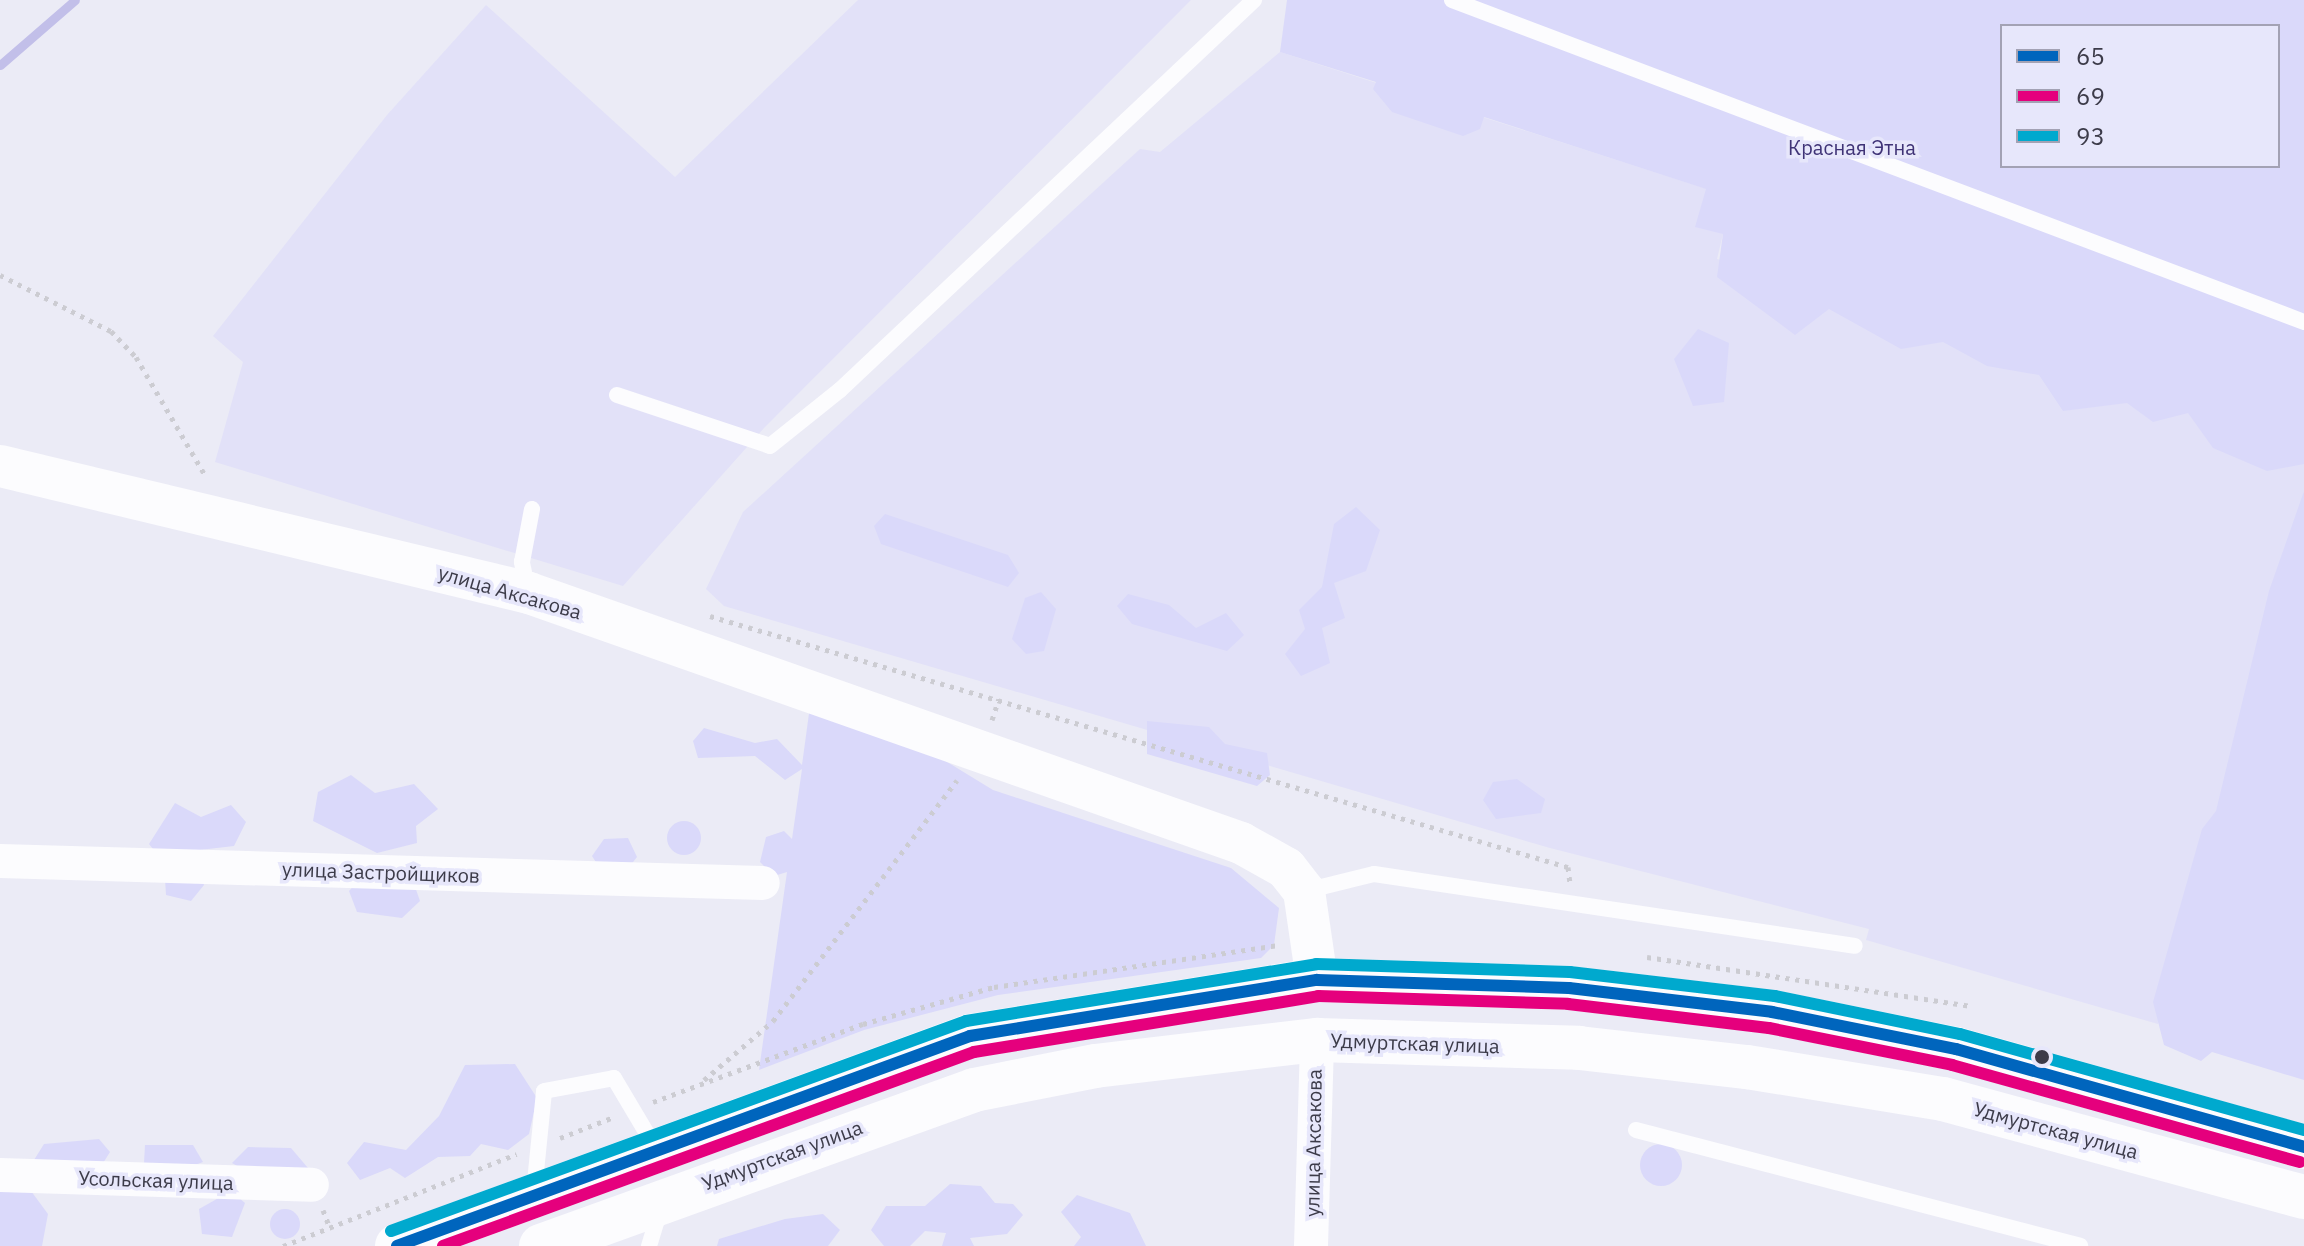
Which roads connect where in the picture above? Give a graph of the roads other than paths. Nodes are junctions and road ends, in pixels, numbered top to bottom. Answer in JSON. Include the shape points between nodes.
{"nodes":[{"id":1,"x":1254,"y":0,"type":"edge"},
{"id":2,"x":1452,"y":0,"type":"edge"},
{"id":3,"x":2304,"y":322,"type":"edge"},
{"id":4,"x":617,"y":395,"type":"dead end"},
{"id":5,"x":0,"y":466,"type":"edge"},
{"id":6,"x":532,"y":509,"type":"dead end"},
{"id":7,"x":529,"y":593,"type":"junction"},
{"id":8,"x":0,"y":861,"type":"edge"},
{"id":9,"x":763,"y":883,"type":"dead end"},
{"id":10,"x":1304,"y":891,"type":"junction"},
{"id":11,"x":1855,"y":946,"type":"dead end"},
{"id":12,"x":1317,"y":980,"type":"junction"},
{"id":13,"x":1317,"y":1040,"type":"junction"},
{"id":14,"x":1636,"y":1130,"type":"dead end"},
{"id":15,"x":655,"y":1147,"type":"junction"},
{"id":16,"x":2304,"y":1147,"type":"edge"},
{"id":17,"x":0,"y":1175,"type":"edge"},
{"id":18,"x":312,"y":1185,"type":"dead end"},
{"id":19,"x":534,"y":1192,"type":"junction"},
{"id":20,"x":2304,"y":1197,"type":"edge"},
{"id":21,"x":664,"y":1198,"type":"junction"},
{"id":22,"x":397,"y":1246,"type":"edge"},
{"id":23,"x":541,"y":1246,"type":"edge"},
{"id":24,"x":649,"y":1246,"type":"edge"},
{"id":25,"x":1311,"y":1246,"type":"edge"},
{"id":26,"x":2080,"y":1246,"type":"edge"}],
"edges":[{"from":1,"to":4,"type":"lane","via":[[840,390],[770,446]]},
{"from":2,"to":3,"type":"lane"},
{"from":5,"to":7,"type":"street","name":"улица Аксакова"},
{"from":6,"to":7,"type":"lane","via":[[522,562]]},
{"from":7,"to":10,"type":"street","name":"улица Аксакова","via":[[1241,843],[1286,868]]},
{"from":8,"to":9,"type":"street","name":"улица Застройщиков"},
{"from":10,"to":11,"type":"lane","via":[[1374,874]]},
{"from":10,"to":12,"type":"street"},
{"from":12,"to":13,"type":"main road"},
{"from":12,"to":15,"type":"main road","via":[[970,1036]]},
{"from":12,"to":16,"type":"main road","via":[[1569,988],[1772,1012],[1956,1049]]},
{"from":13,"to":20,"type":"main road","name":"Удмуртская улица","via":[[1579,1048],[1747,1067],[1943,1099]]},
{"from":13,"to":21,"type":"main road","name":"Удмуртская улица","via":[[1095,1066],[974,1090]]},
{"from":13,"to":25,"type":"street","name":"улица Аксакова"},
{"from":14,"to":26,"type":"lane"},
{"from":15,"to":19,"type":"main road"},
{"from":15,"to":19,"type":"lane","via":[[614,1078],[544,1091]]},
{"from":17,"to":18,"type":"street","name":"Усольская улица"},
{"from":19,"to":22,"type":"main road"},
{"from":21,"to":23,"type":"main road","name":"Удмуртская улица"},
{"from":21,"to":24,"type":"lane"}]}
